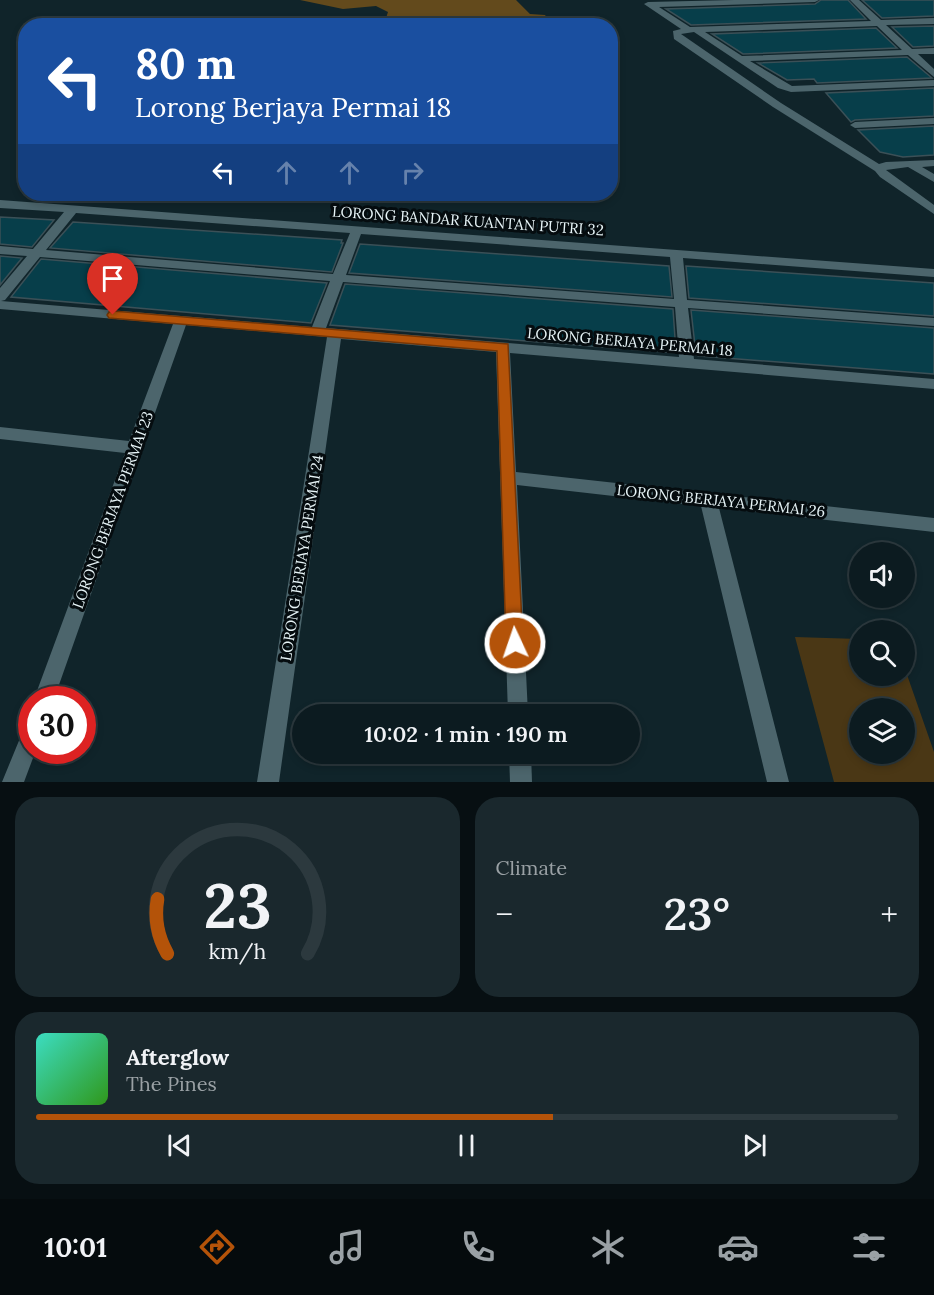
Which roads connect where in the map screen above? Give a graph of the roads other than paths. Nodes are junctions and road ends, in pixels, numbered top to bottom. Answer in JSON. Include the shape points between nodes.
{"nodes":[{"id":1,"x":642,"y":0,"type":"edge"},
{"id":2,"x":815,"y":0,"type":"edge"},
{"id":3,"x":854,"y":0,"type":"edge"},
{"id":4,"x":650,"y":6,"type":"junction"},
{"id":5,"x":934,"y":21,"type":"edge"},
{"id":6,"x":879,"y":23,"type":"junction"},
{"id":7,"x":692,"y":30,"type":"junction"},
{"id":8,"x":934,"y":51,"type":"edge"},
{"id":9,"x":910,"y":52,"type":"junction"},
{"id":10,"x":741,"y":59,"type":"junction"},
{"id":11,"x":934,"y":74,"type":"edge"},
{"id":12,"x":934,"y":83,"type":"edge"},
{"id":13,"x":934,"y":121,"type":"edge"},
{"id":14,"x":855,"y":125,"type":"dead end"},
{"id":15,"x":934,"y":163,"type":"edge"},
{"id":16,"x":910,"y":164,"type":"junction"},
{"id":17,"x":879,"y":169,"type":"junction"},
{"id":18,"x":934,"y":179,"type":"edge"},
{"id":19,"x":0,"y":204,"type":"edge"},
{"id":20,"x":73,"y":209,"type":"junction"},
{"id":21,"x":934,"y":210,"type":"edge"},
{"id":22,"x":357,"y":230,"type":"junction"},
{"id":23,"x":0,"y":250,"type":"edge"},
{"id":24,"x":37,"y":253,"type":"junction"},
{"id":25,"x":676,"y":253,"type":"junction"},
{"id":26,"x":934,"y":273,"type":"edge"},
{"id":27,"x":338,"y":278,"type":"junction"},
{"id":28,"x":0,"y":297,"type":"edge"},
{"id":29,"x":681,"y":304,"type":"junction"},
{"id":30,"x":0,"y":305,"type":"edge"},
{"id":31,"x":181,"y":321,"type":"junction"},
{"id":32,"x":934,"y":322,"type":"edge"},
{"id":33,"x":317,"y":332,"type":"junction"},
{"id":34,"x":335,"y":333,"type":"junction"},
{"id":35,"x":503,"y":348,"type":"junction"},
{"id":36,"x":687,"y":363,"type":"junction"},
{"id":37,"x":934,"y":384,"type":"edge"},
{"id":38,"x":0,"y":433,"type":"edge"},
{"id":39,"x":136,"y":448,"type":"junction"},
{"id":40,"x":507,"y":477,"type":"junction"},
{"id":41,"x":708,"y":500,"type":"junction"},
{"id":42,"x":934,"y":525,"type":"edge"},
{"id":43,"x":49,"y":686,"type":"edge"},
{"id":44,"x":518,"y":704,"type":"edge"},
{"id":45,"x":21,"y":764,"type":"edge"},
{"id":46,"x":520,"y":764,"type":"edge"},
{"id":47,"x":14,"y":782,"type":"edge"},
{"id":48,"x":268,"y":782,"type":"edge"},
{"id":49,"x":521,"y":782,"type":"edge"},
{"id":50,"x":778,"y":782,"type":"edge"}],
"edges":[{"from":1,"to":4,"type":"street"},
{"from":2,"to":4,"type":"street"},
{"from":3,"to":6,"type":"street"},
{"from":4,"to":7,"type":"street"},
{"from":5,"to":6,"type":"street"},
{"from":6,"to":7,"type":"street"},
{"from":6,"to":9,"type":"street"},
{"from":7,"to":10,"type":"street"},
{"from":7,"to":17,"type":"street","via":[[675,35]]},
{"from":8,"to":9,"type":"street"},
{"from":9,"to":10,"type":"street"},
{"from":9,"to":11,"type":"street"},
{"from":10,"to":12,"type":"street","via":[[791,89]]},
{"from":13,"to":14,"type":"street"},
{"from":15,"to":16,"type":"street"},
{"from":16,"to":17,"type":"street"},
{"from":16,"to":18,"type":"street"},
{"from":17,"to":21,"type":"street"},
{"from":19,"to":20,"type":"street","name":"LORONG BANDAR KUANTAN PUTRI 32"},
{"from":20,"to":22,"type":"street","name":"LORONG BANDAR KUANTAN PUTRI 32"},
{"from":20,"to":24,"type":"street"},
{"from":22,"to":25,"type":"street","name":"LORONG BANDAR KUANTAN PUTRI 32"},
{"from":22,"to":27,"type":"street"},
{"from":23,"to":24,"type":"street"},
{"from":24,"to":27,"type":"street"},
{"from":24,"to":28,"type":"street"},
{"from":25,"to":26,"type":"street","name":"LORONG BANDAR KUANTAN PUTRI 32"},
{"from":25,"to":29,"type":"street"},
{"from":27,"to":29,"type":"street"},
{"from":27,"to":33,"type":"street"},
{"from":29,"to":32,"type":"street"},
{"from":29,"to":36,"type":"street"},
{"from":30,"to":31,"type":"street","name":"LORONG BERJAYA PERMAI 18"},
{"from":31,"to":33,"type":"street","name":"LORONG BERJAYA PERMAI 18"},
{"from":31,"to":39,"type":"street","name":"LORONG BERJAYA PERMAI 23"},
{"from":33,"to":34,"type":"street","name":"LORONG BERJAYA PERMAI 18"},
{"from":34,"to":35,"type":"street","name":"LORONG BERJAYA PERMAI 18"},
{"from":34,"to":48,"type":"street","name":"LORONG BERJAYA PERMAI 24"},
{"from":35,"to":36,"type":"street","name":"LORONG BERJAYA PERMAI 18"},
{"from":35,"to":40,"type":"street"},
{"from":36,"to":37,"type":"street","name":"LORONG BERJAYA PERMAI 18"},
{"from":38,"to":39,"type":"street"},
{"from":39,"to":43,"type":"street","name":"LORONG BERJAYA PERMAI 23"},
{"from":40,"to":41,"type":"street","name":"LORONG BERJAYA PERMAI 26"},
{"from":40,"to":44,"type":"street"},
{"from":41,"to":42,"type":"street","name":"LORONG BERJAYA PERMAI 26"},
{"from":41,"to":50,"type":"street"},
{"from":45,"to":47,"type":"street"},
{"from":46,"to":49,"type":"street"}]}
